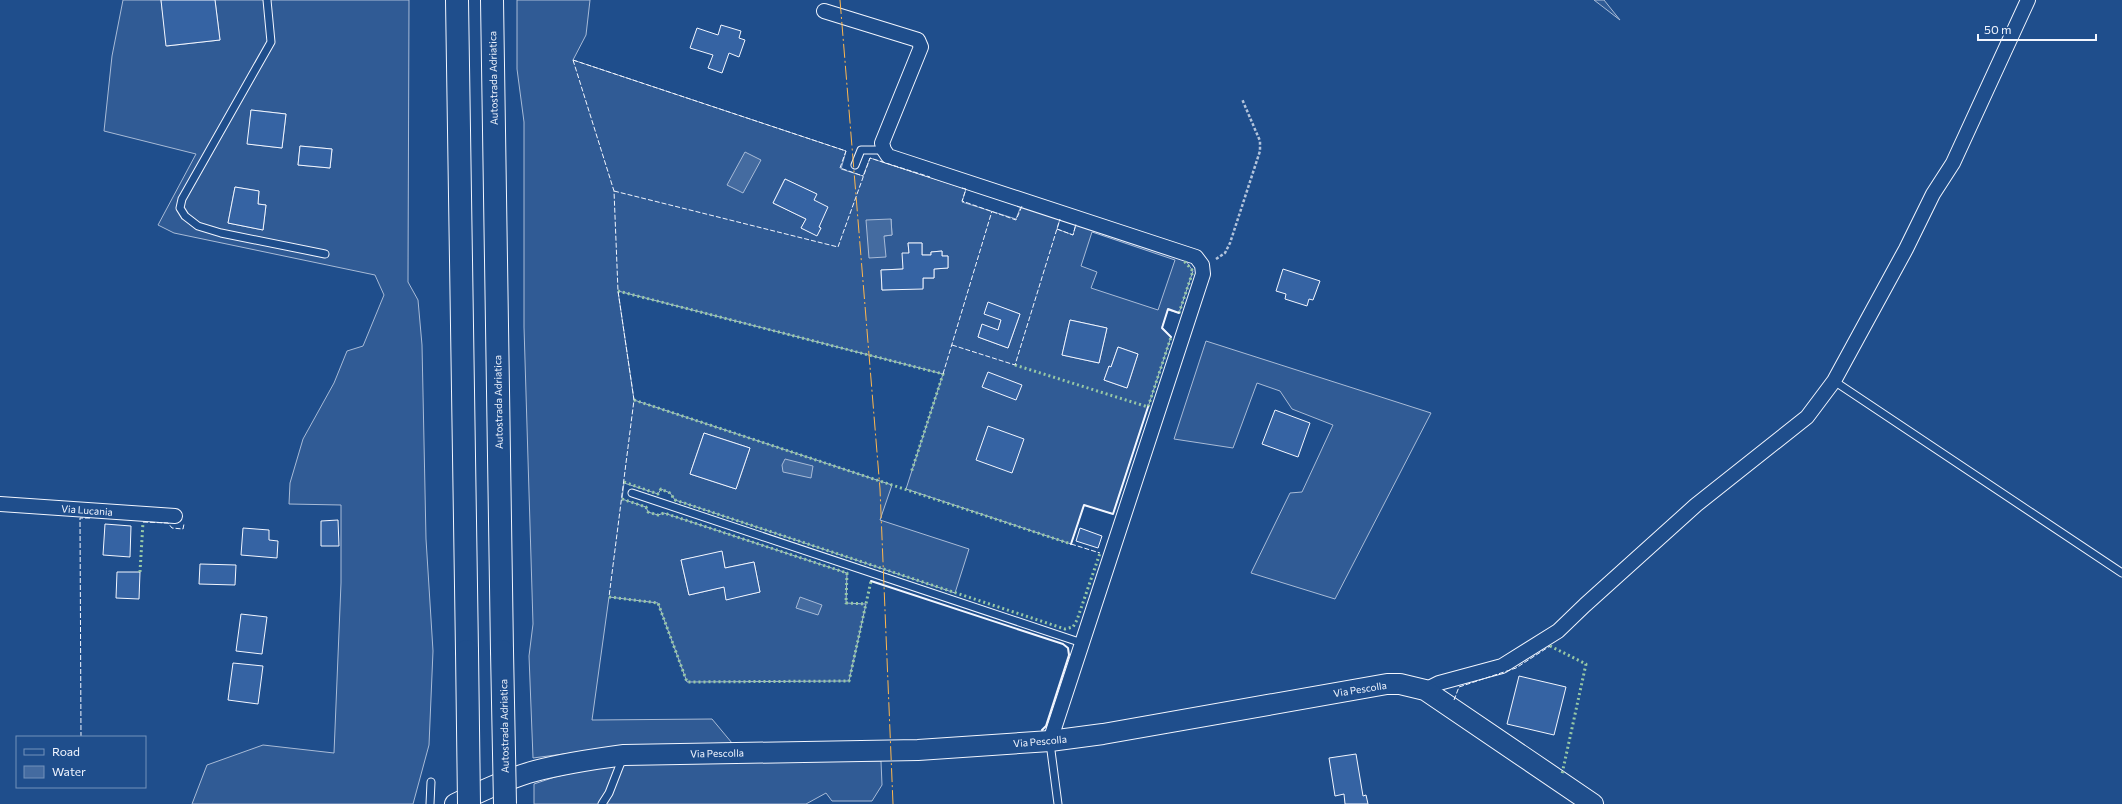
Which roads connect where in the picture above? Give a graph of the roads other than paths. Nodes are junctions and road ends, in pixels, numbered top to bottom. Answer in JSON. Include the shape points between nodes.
{"nodes":[{"id":1,"x":267,"y":0,"type":"edge"},
{"id":2,"x":457,"y":0,"type":"edge"},
{"id":3,"x":492,"y":0,"type":"edge"},
{"id":4,"x":2028,"y":0,"type":"edge"},
{"id":5,"x":824,"y":11,"type":"dead end"},
{"id":6,"x":884,"y":150,"type":"junction"},
{"id":7,"x":855,"y":165,"type":"dead end"},
{"id":8,"x":325,"y":254,"type":"dead end"},
{"id":9,"x":1834,"y":381,"type":"junction"},
{"id":10,"x":632,"y":493,"type":"dead end"},
{"id":11,"x":0,"y":504,"type":"edge"},
{"id":12,"x":175,"y":516,"type":"dead end"},
{"id":13,"x":2122,"y":573,"type":"edge"},
{"id":14,"x":1082,"y":643,"type":"junction"},
{"id":15,"x":1425,"y":690,"type":"junction"},
{"id":16,"x":1050,"y":741,"type":"junction"},
{"id":17,"x":624,"y":755,"type":"junction"},
{"id":18,"x":431,"y":782,"type":"dead end"},
{"id":19,"x":430,"y":804,"type":"edge"},
{"id":20,"x":456,"y":804,"type":"edge"},
{"id":21,"x":469,"y":804,"type":"edge"},
{"id":22,"x":505,"y":804,"type":"edge"},
{"id":23,"x":602,"y":804,"type":"edge"},
{"id":24,"x":1058,"y":804,"type":"edge"},
{"id":25,"x":1593,"y":804,"type":"edge"}],
"edges":[{"from":1,"to":8,"type":"lane","via":[[271,42],[182,199],[180,208],[185,216],[198,226]]},
{"from":2,"to":21,"type":"highway","bridge":true},
{"from":3,"to":22,"type":"highway","name":"Autostrada Adriatica","bridge":true},
{"from":4,"to":9,"type":"street","via":[[1953,163],[1933,194]]},
{"from":5,"to":6,"type":"street","via":[[918,40],[921,47],[882,143]]},
{"from":6,"to":7,"type":"lane","via":[[861,150]]},
{"from":6,"to":14,"type":"street","via":[[888,156],[1196,257],[1202,265],[1203,274]]},
{"from":9,"to":13,"type":"lane"},
{"from":9,"to":15,"type":"street","via":[[1806,417],[1696,505],[1558,631],[1502,666],[1439,683]]},
{"from":10,"to":14,"type":"lane"},
{"from":11,"to":12,"type":"street","name":"Via Lucania"},
{"from":14,"to":16,"type":"street"},
{"from":15,"to":16,"type":"street","name":"Via Pescolla","via":[[1400,684],[1387,684]]},
{"from":15,"to":25,"type":"street","name":"Via Pescolla"},
{"from":16,"to":17,"type":"street","name":"Via Pescolla","via":[[918,750]]},
{"from":16,"to":24,"type":"lane"},
{"from":17,"to":20,"type":"street","name":"Via Pescolla","via":[[534,771],[487,788]]},
{"from":17,"to":23,"type":"lane"},
{"from":18,"to":19,"type":"lane"}]}
